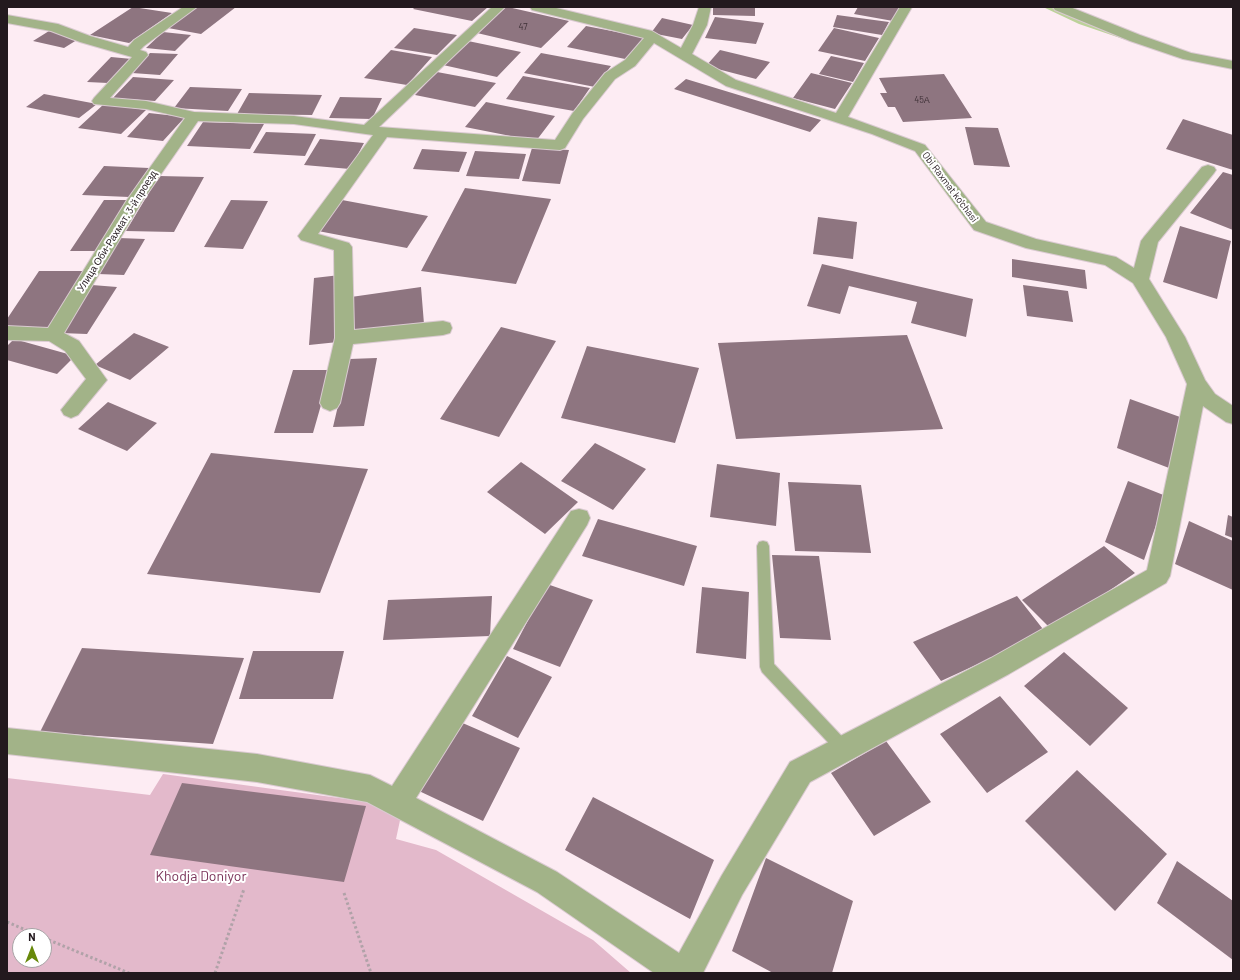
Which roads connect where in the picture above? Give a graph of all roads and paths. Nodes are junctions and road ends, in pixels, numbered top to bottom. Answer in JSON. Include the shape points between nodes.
{"nodes":[{"id":1,"x":190,"y":7,"type":"edge"},
{"id":2,"x":499,"y":7,"type":"edge"},
{"id":3,"x":536,"y":7,"type":"edge"},
{"id":4,"x":705,"y":7,"type":"edge"},
{"id":5,"x":906,"y":7,"type":"edge"},
{"id":6,"x":1059,"y":7,"type":"edge"},
{"id":7,"x":7,"y":19,"type":"edge"},
{"id":8,"x":652,"y":37,"type":"junction"},
{"id":9,"x":131,"y":52,"type":"junction"},
{"id":10,"x":684,"y":56,"type":"junction"},
{"id":11,"x":1233,"y":65,"type":"edge"},
{"id":12,"x":194,"y":116,"type":"junction"},
{"id":13,"x":839,"y":119,"type":"junction"},
{"id":14,"x":367,"y":130,"type":"junction"},
{"id":15,"x":383,"y":132,"type":"junction"},
{"id":16,"x":1208,"y":170,"type":"dead end"},
{"id":17,"x":1140,"y":279,"type":"junction"},
{"id":18,"x":443,"y":328,"type":"dead end"},
{"id":19,"x":7,"y":333,"type":"edge"},
{"id":20,"x":53,"y":335,"type":"junction"},
{"id":21,"x":345,"y":338,"type":"junction"},
{"id":22,"x":1197,"y":384,"type":"junction"},
{"id":23,"x":330,"y":402,"type":"dead end"},
{"id":24,"x":71,"y":410,"type":"dead end"},
{"id":25,"x":1233,"y":416,"type":"edge"},
{"id":26,"x":579,"y":518,"type":"dead end"},
{"id":27,"x":763,"y":546,"type":"dead end"},
{"id":28,"x":7,"y":741,"type":"edge"},
{"id":29,"x":844,"y":749,"type":"junction"},
{"id":30,"x":397,"y":803,"type":"junction"},
{"id":31,"x":244,"y":889,"type":"dead end"},
{"id":32,"x":344,"y":894,"type":"dead end"},
{"id":33,"x":7,"y":922,"type":"edge"},
{"id":34,"x":21,"y":928,"type":"edge"},
{"id":35,"x":52,"y":941,"type":"edge"},
{"id":36,"x":130,"y":973,"type":"edge"},
{"id":37,"x":215,"y":973,"type":"edge"},
{"id":38,"x":372,"y":973,"type":"edge"},
{"id":39,"x":681,"y":973,"type":"edge"},
{"id":40,"x":686,"y":973,"type":"edge"}],
"edges":[{"from":1,"to":9,"type":"street","via":[[139,43]]},
{"from":2,"to":14,"type":"street"},
{"from":3,"to":8,"type":"street","name":"Obi Raxmat ko'chasi"},
{"from":4,"to":10,"type":"street","via":[[700,25]]},
{"from":5,"to":13,"type":"street"},
{"from":6,"to":11,"type":"street","via":[[1182,54]]},
{"from":7,"to":9,"type":"street","via":[[53,27]]},
{"from":8,"to":10,"type":"street","name":"Obi Raxmat ko'chasi"},
{"from":8,"to":15,"type":"street","via":[[630,63],[610,76],[577,117],[560,145]]},
{"from":9,"to":12,"type":"street","via":[[142,55],[99,101],[146,106]]},
{"from":10,"to":13,"type":"street","name":"Obi Raxmat ko'chasi","via":[[732,83]]},
{"from":12,"to":14,"type":"street","via":[[294,120]]},
{"from":12,"to":20,"type":"street","name":"Улица Оби-Рахмат, 3-й проезд","via":[[135,200]]},
{"from":13,"to":17,"type":"street","name":"Obi Raxmat ko'chasi","via":[[920,148],[980,226],[1032,244],[1110,261]]},
{"from":14,"to":15,"type":"street"},
{"from":15,"to":21,"type":"street","via":[[307,236],[343,247]]},
{"from":16,"to":17,"type":"street","via":[[1150,241]]},
{"from":17,"to":22,"type":"street","name":"Obi Raxmat ko'chasi","via":[[1175,337]]},
{"from":18,"to":21,"type":"street"},
{"from":19,"to":20,"type":"street"},
{"from":20,"to":24,"type":"street","via":[[72,346],[97,380]]},
{"from":21,"to":23,"type":"street"},
{"from":22,"to":25,"type":"street","name":"Obi Raxmat ko'chasi","via":[[1208,399]]},
{"from":22,"to":29,"type":"street","via":[[1158,576],[1000,666]]},
{"from":26,"to":30,"type":"street"},
{"from":27,"to":29,"type":"lane","via":[[767,667]]},
{"from":28,"to":30,"type":"street","via":[[257,768],[370,789]]},
{"from":29,"to":40,"type":"street","via":[[800,772],[732,885]]},
{"from":30,"to":39,"type":"street","via":[[547,882]]},
{"from":31,"to":37,"type":"path"},
{"from":32,"to":38,"type":"path"},
{"from":33,"to":34,"type":"path"},
{"from":35,"to":36,"type":"path"}]}
